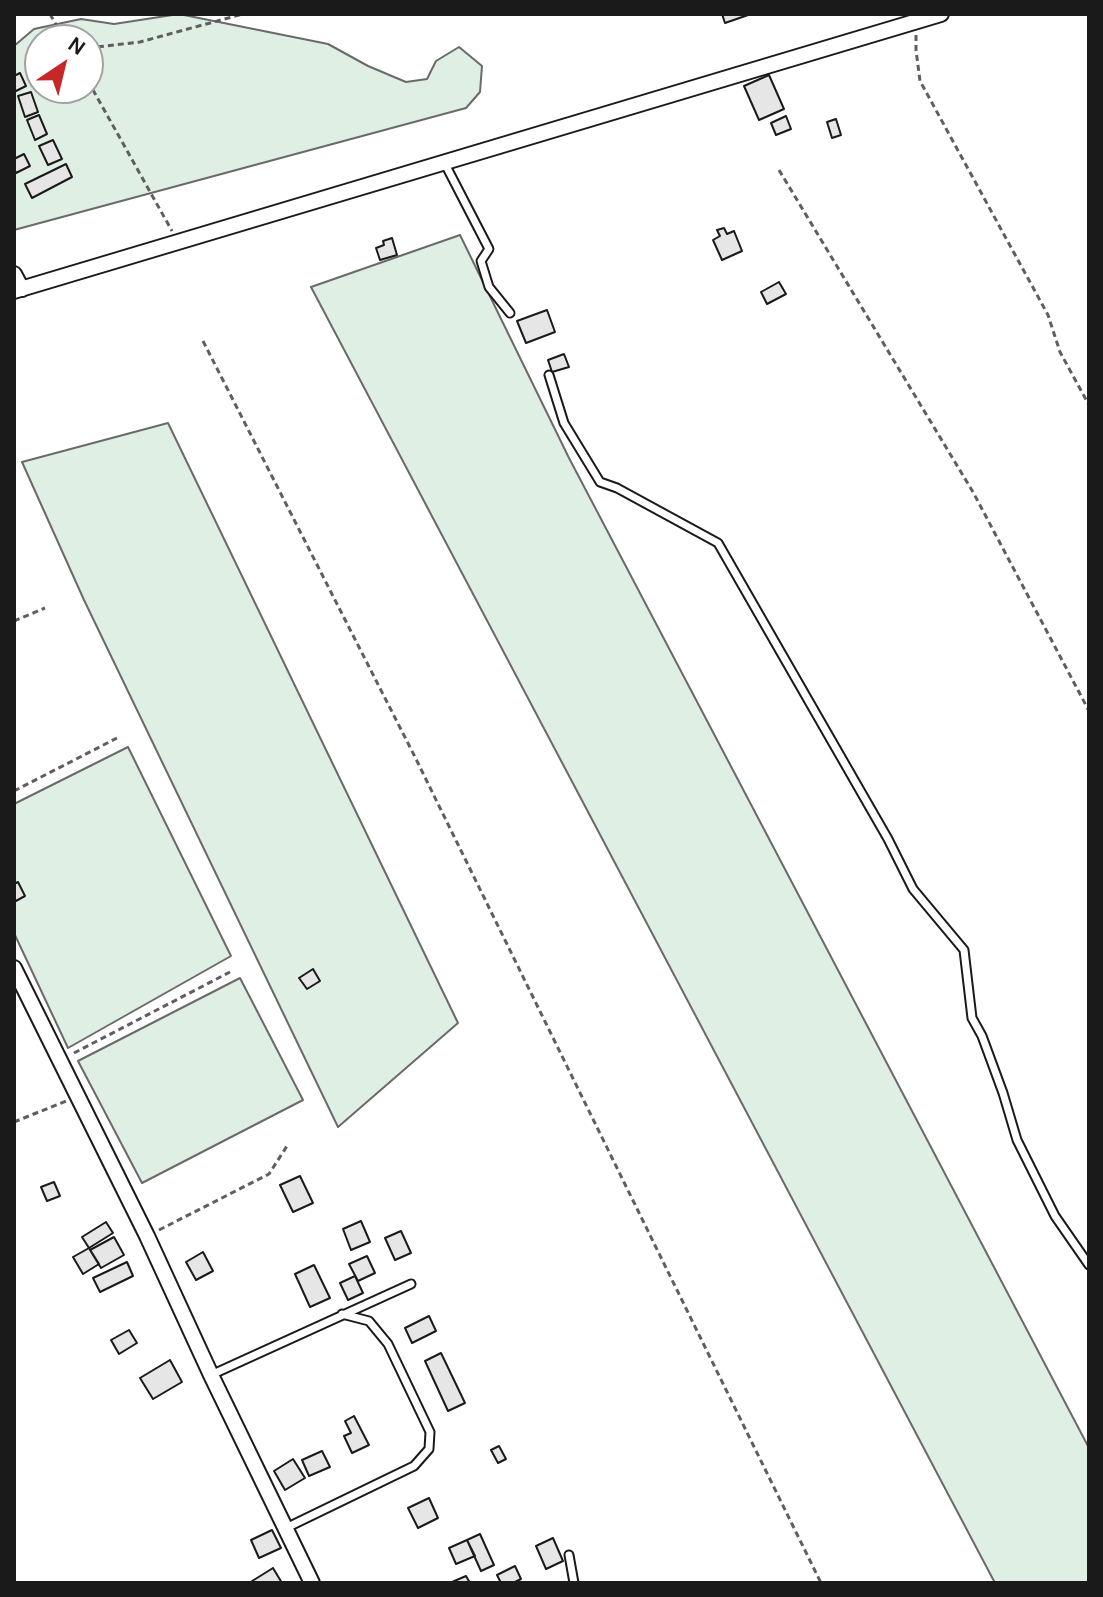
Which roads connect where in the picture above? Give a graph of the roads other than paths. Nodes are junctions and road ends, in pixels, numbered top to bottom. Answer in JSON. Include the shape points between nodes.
{"nodes":[{"id":1,"x":941,"y":14,"type":"edge"},
{"id":2,"x":444,"y":162,"type":"junction"},
{"id":3,"x":14,"y":274,"type":"edge"},
{"id":4,"x":18,"y":290,"type":"edge"},
{"id":5,"x":510,"y":313,"type":"dead end"},
{"id":6,"x":549,"y":375,"type":"dead end"},
{"id":7,"x":14,"y":968,"type":"edge"},
{"id":8,"x":1089,"y":1265,"type":"edge"},
{"id":9,"x":411,"y":1284,"type":"dead end"},
{"id":10,"x":342,"y":1314,"type":"junction"},
{"id":11,"x":211,"y":1375,"type":"junction"},
{"id":12,"x":286,"y":1528,"type":"junction"},
{"id":13,"x":569,"y":1555,"type":"dead end"},
{"id":14,"x":312,"y":1583,"type":"edge"},
{"id":15,"x":574,"y":1583,"type":"edge"}],
"edges":[{"from":1,"to":2,"type":"street"},
{"from":2,"to":4,"type":"street"},
{"from":2,"to":5,"type":"lane","via":[[489,249],[481,261],[489,287]]},
{"from":3,"to":4,"type":"street"},
{"from":6,"to":8,"type":"lane","via":[[564,423],[600,482],[718,543],[913,889],[964,950],[972,1018],[1017,1140],[1055,1216]]},
{"from":7,"to":11,"type":"street"},
{"from":9,"to":10,"type":"lane"},
{"from":10,"to":11,"type":"lane"},
{"from":10,"to":12,"type":"lane","via":[[369,1321],[388,1344],[430,1432],[429,1449],[414,1466]]},
{"from":11,"to":12,"type":"street"},
{"from":12,"to":14,"type":"street"},
{"from":13,"to":15,"type":"lane"}]}
